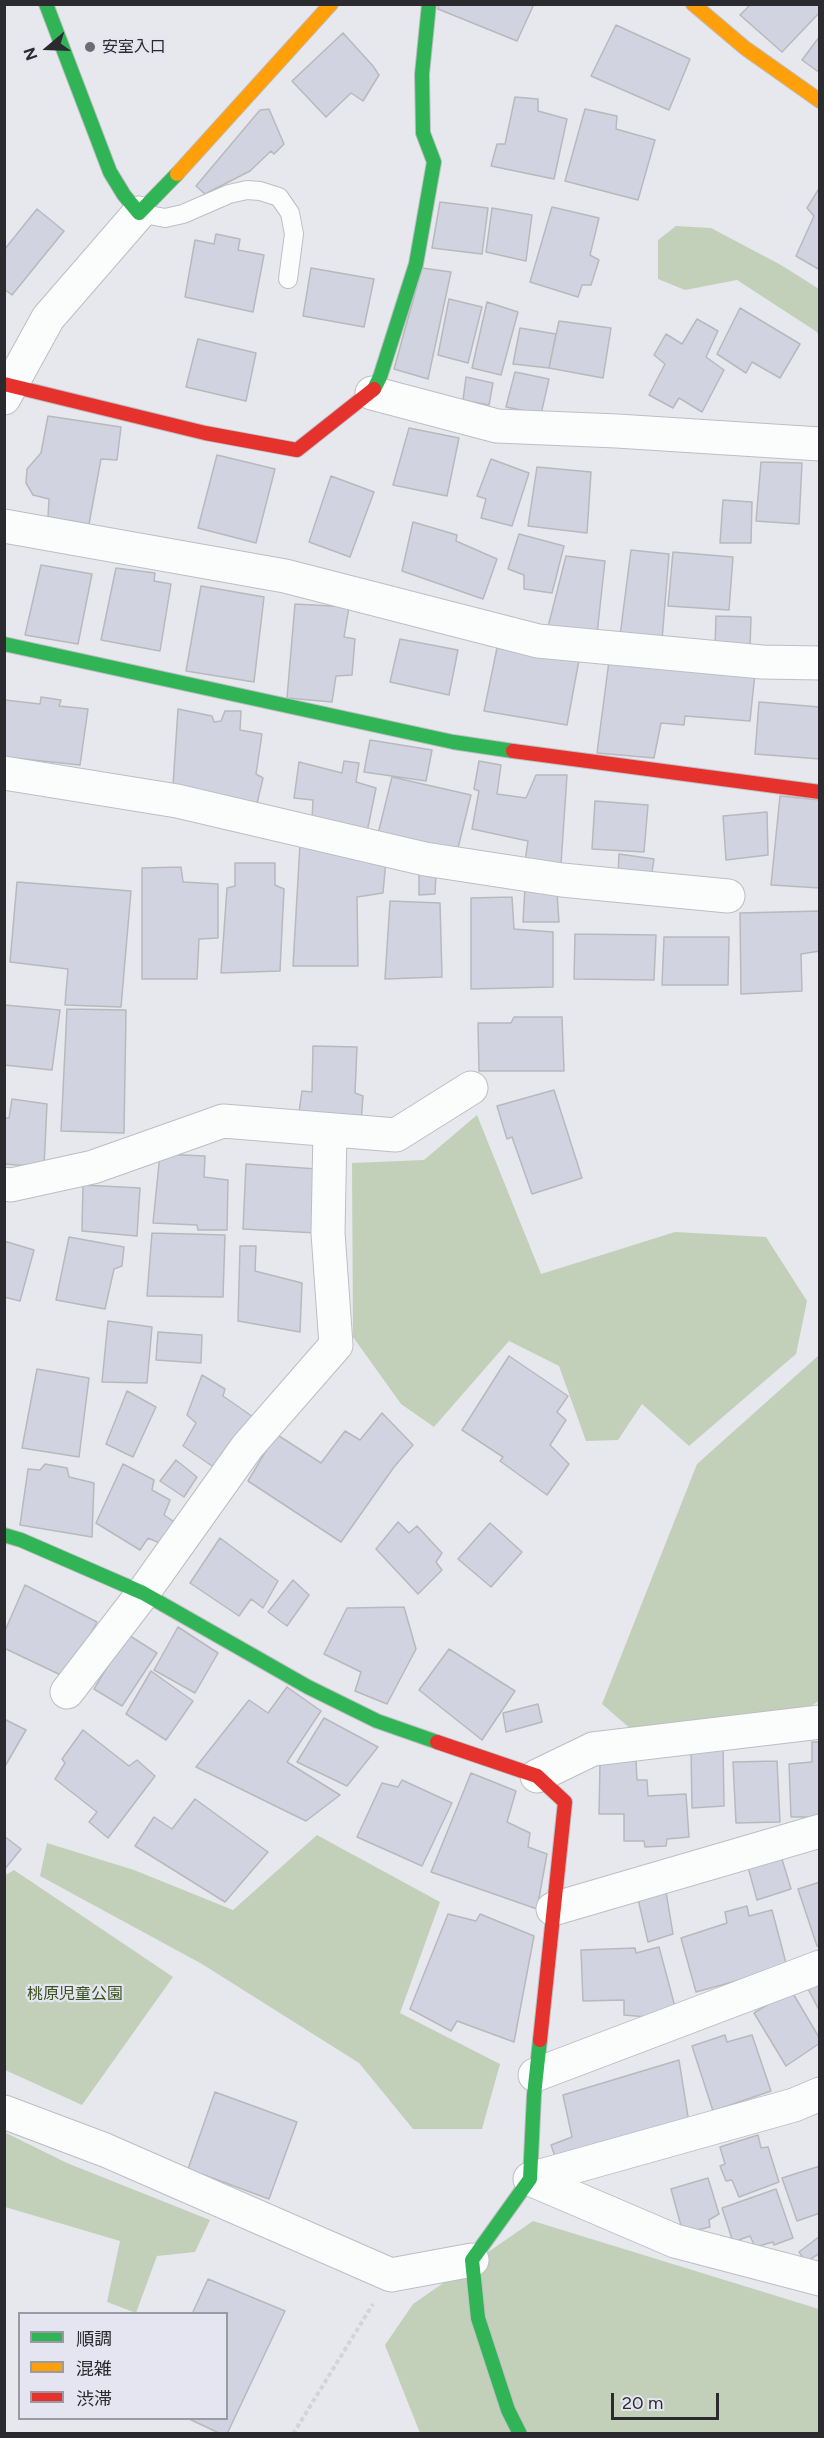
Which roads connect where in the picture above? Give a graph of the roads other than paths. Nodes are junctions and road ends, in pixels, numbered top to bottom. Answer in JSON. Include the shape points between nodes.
{"nodes":[{"id":1,"x":46,"y":4,"type":"edge"},
{"id":2,"x":331,"y":4,"type":"edge"},
{"id":3,"x":429,"y":4,"type":"edge"},
{"id":4,"x":693,"y":4,"type":"edge"},
{"id":5,"x":819,"y":101,"type":"edge"},
{"id":6,"x":139,"y":213,"type":"junction"},
{"id":7,"x":288,"y":279,"type":"dead end"},
{"id":8,"x":6,"y":389,"type":"edge"},
{"id":9,"x":372,"y":393,"type":"junction"},
{"id":10,"x":819,"y":444,"type":"edge"},
{"id":11,"x":4,"y":526,"type":"edge"},
{"id":12,"x":4,"y":644,"type":"edge"},
{"id":13,"x":819,"y":663,"type":"edge"},
{"id":14,"x":4,"y":772,"type":"edge"},
{"id":15,"x":819,"y":792,"type":"edge"},
{"id":16,"x":728,"y":896,"type":"dead end"},
{"id":17,"x":471,"y":1088,"type":"dead end"},
{"id":18,"x":330,"y":1130,"type":"junction"},
{"id":19,"x":4,"y":1184,"type":"edge"},
{"id":20,"x":4,"y":1535,"type":"edge"},
{"id":21,"x":143,"y":1593,"type":"junction"},
{"id":22,"x":67,"y":1692,"type":"dead end"},
{"id":23,"x":819,"y":1722,"type":"edge"},
{"id":24,"x":537,"y":1776,"type":"junction"},
{"id":25,"x":819,"y":1831,"type":"edge"},
{"id":26,"x":553,"y":1910,"type":"junction"},
{"id":27,"x":819,"y":1967,"type":"edge"},
{"id":28,"x":536,"y":2075,"type":"junction"},
{"id":29,"x":819,"y":2094,"type":"edge"},
{"id":30,"x":4,"y":2112,"type":"edge"},
{"id":31,"x":530,"y":2179,"type":"junction"},
{"id":32,"x":472,"y":2260,"type":"junction"},
{"id":33,"x":819,"y":2279,"type":"edge"},
{"id":34,"x":520,"y":2433,"type":"edge"}],
"edges":[{"from":1,"to":6,"type":"street","via":[[110,172]]},
{"from":2,"to":6,"type":"street"},
{"from":3,"to":9,"type":"street","via":[[422,75],[423,133],[434,162],[416,264]]},
{"from":4,"to":5,"type":"street","via":[[745,48]]},
{"from":6,"to":7,"type":"lane","via":[[165,218],[247,190],[279,197],[290,213],[294,234]]},
{"from":6,"to":8,"type":"street","via":[[48,318]]},
{"from":8,"to":9,"type":"street","via":[[297,450]]},
{"from":9,"to":10,"type":"street","via":[[497,426]]},
{"from":11,"to":13,"type":"street","via":[[285,576],[538,641],[762,662]]},
{"from":12,"to":15,"type":"street","via":[[453,742]]},
{"from":14,"to":16,"type":"street","via":[[177,801],[425,859],[562,880]]},
{"from":17,"to":18,"type":"street","via":[[396,1135]]},
{"from":18,"to":19,"type":"street","via":[[223,1121],[93,1167]]},
{"from":18,"to":21,"type":"street","via":[[328,1233],[336,1345],[247,1447]]},
{"from":20,"to":21,"type":"street"},
{"from":21,"to":22,"type":"street"},
{"from":21,"to":24,"type":"street","via":[[308,1687],[377,1721]]},
{"from":23,"to":24,"type":"street","via":[[593,1749]]},
{"from":24,"to":26,"type":"street","via":[[566,1802]]},
{"from":25,"to":26,"type":"street"},
{"from":26,"to":28,"type":"street"},
{"from":27,"to":28,"type":"street"},
{"from":28,"to":31,"type":"street"},
{"from":29,"to":31,"type":"street"},
{"from":30,"to":32,"type":"street","via":[[115,2155],[391,2275]]},
{"from":31,"to":32,"type":"street"},
{"from":31,"to":33,"type":"street","via":[[675,2241]]},
{"from":32,"to":34,"type":"street","via":[[478,2318],[508,2410]]}]}
